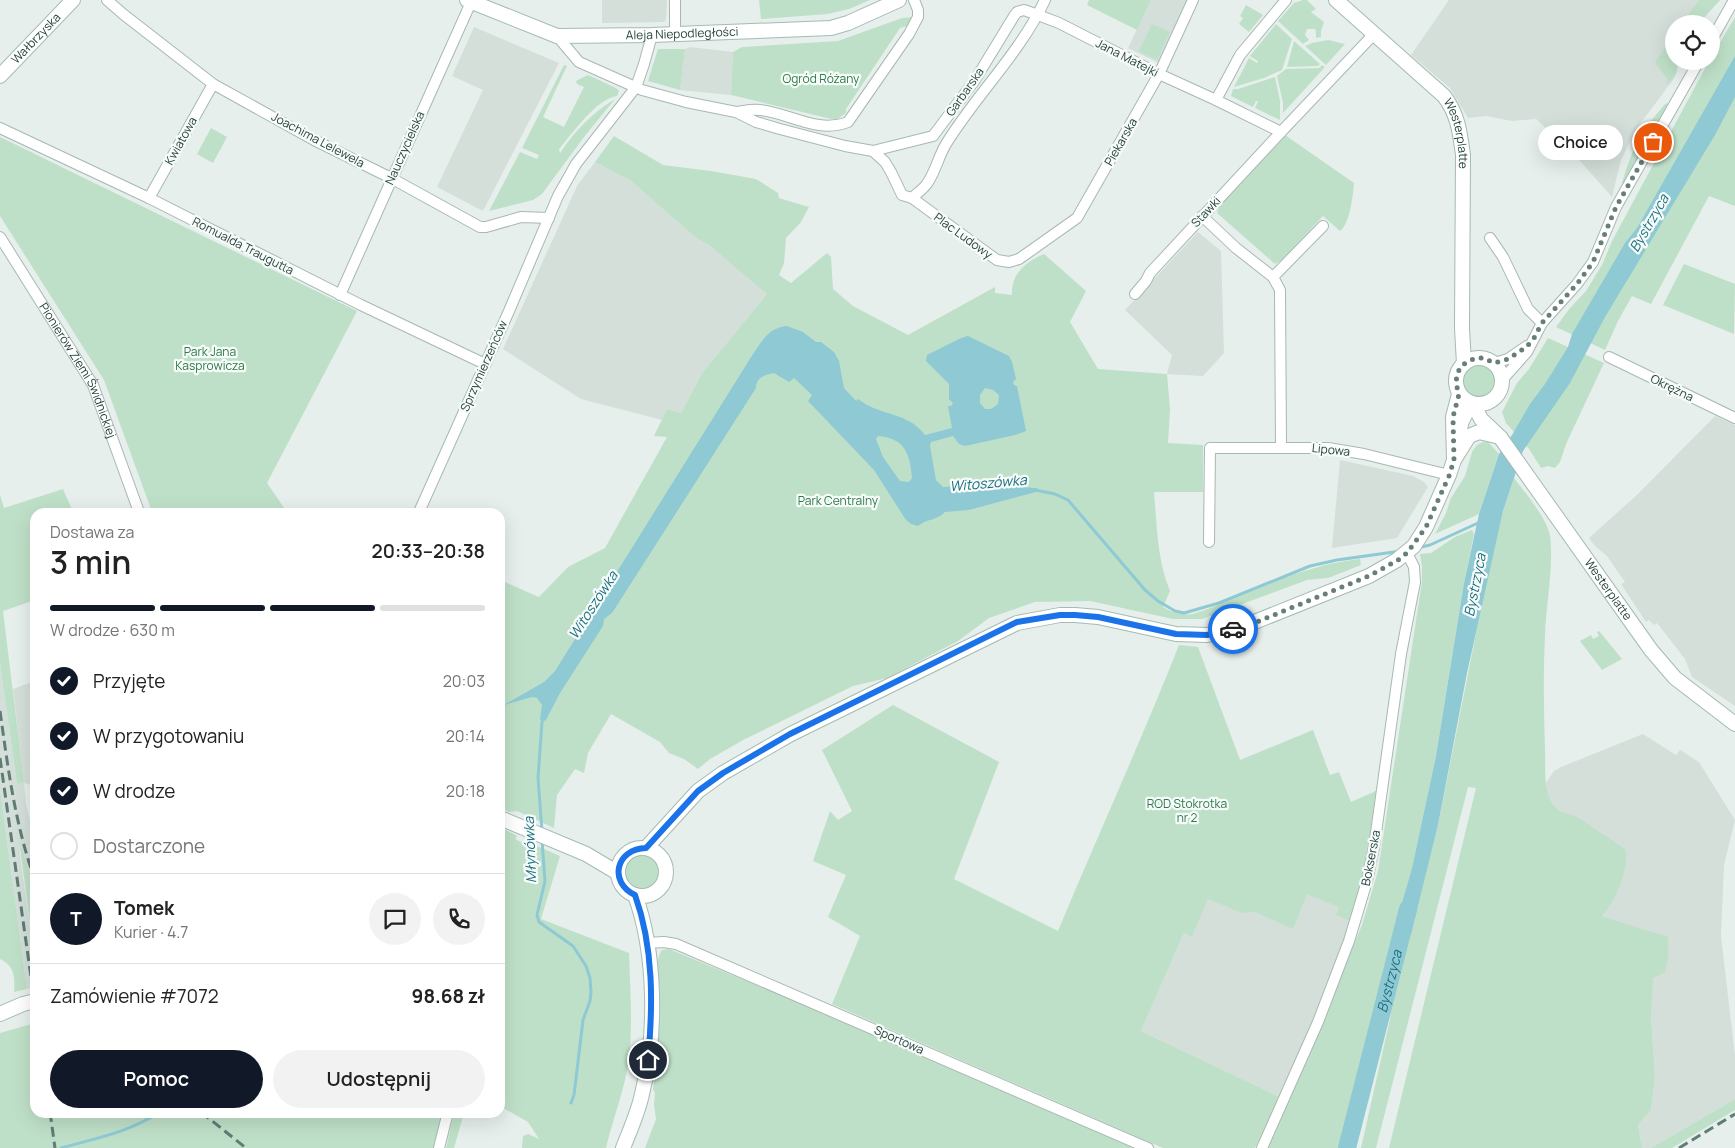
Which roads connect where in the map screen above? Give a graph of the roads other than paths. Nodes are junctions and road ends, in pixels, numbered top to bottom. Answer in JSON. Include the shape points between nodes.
{"nodes":[{"id":1,"x":73,"y":0,"type":"edge"},
{"id":2,"x":107,"y":0,"type":"edge"},
{"id":3,"x":470,"y":0,"type":"edge"},
{"id":4,"x":675,"y":0,"type":"edge"},
{"id":5,"x":899,"y":0,"type":"edge"},
{"id":6,"x":914,"y":0,"type":"edge"},
{"id":7,"x":1045,"y":0,"type":"edge"},
{"id":8,"x":1193,"y":0,"type":"edge"},
{"id":9,"x":1286,"y":0,"type":"edge"},
{"id":10,"x":1336,"y":0,"type":"edge"},
{"id":11,"x":1734,"y":0,"type":"edge"},
{"id":12,"x":1038,"y":15,"type":"junction"},
{"id":13,"x":1720,"y":25,"type":"edge"},
{"id":14,"x":675,"y":34,"type":"junction"},
{"id":15,"x":1374,"y":34,"type":"junction"},
{"id":16,"x":652,"y":35,"type":"junction"},
{"id":17,"x":557,"y":36,"type":"junction"},
{"id":18,"x":1694,"y":70,"type":"edge"},
{"id":19,"x":1159,"y":74,"type":"junction"},
{"id":20,"x":0,"y":76,"type":"edge"},
{"id":21,"x":213,"y":84,"type":"junction"},
{"id":22,"x":636,"y":87,"type":"junction"},
{"id":23,"x":1216,"y":100,"type":"junction"},
{"id":24,"x":736,"y":112,"type":"junction"},
{"id":25,"x":0,"y":128,"type":"edge"},
{"id":26,"x":1280,"y":132,"type":"junction"},
{"id":27,"x":873,"y":151,"type":"junction"},
{"id":28,"x":391,"y":178,"type":"junction"},
{"id":29,"x":149,"y":198,"type":"junction"},
{"id":30,"x":912,"y":198,"type":"junction"},
{"id":31,"x":1202,"y":216,"type":"junction"},
{"id":32,"x":549,"y":218,"type":"junction"},
{"id":33,"x":1322,"y":226,"type":"dead end"},
{"id":34,"x":0,"y":236,"type":"edge"},
{"id":35,"x":1490,"y":238,"type":"dead end"},
{"id":36,"x":1019,"y":259,"type":"joint"},
{"id":37,"x":1273,"y":277,"type":"junction"},
{"id":38,"x":1135,"y":294,"type":"dead end"},
{"id":39,"x":340,"y":295,"type":"junction"},
{"id":40,"x":1462,"y":318,"type":"junction"},
{"id":41,"x":1542,"y":323,"type":"junction"},
{"id":42,"x":1533,"y":340,"type":"junction"},
{"id":43,"x":1609,"y":356,"type":"dead end"},
{"id":44,"x":1479,"y":358,"type":"junction"},
{"id":45,"x":1494,"y":363,"type":"junction"},
{"id":46,"x":486,"y":364,"type":"junction"},
{"id":47,"x":1464,"y":364,"type":"junction"},
{"id":48,"x":1502,"y":380,"type":"junction"},
{"id":49,"x":1459,"y":394,"type":"junction"},
{"id":50,"x":1490,"y":402,"type":"junction"},
{"id":51,"x":1472,"y":404,"type":"junction"},
{"id":52,"x":1735,"y":418,"type":"edge"},
{"id":53,"x":1500,"y":437,"type":"junction"},
{"id":54,"x":1282,"y":447,"type":"junction"},
{"id":55,"x":1454,"y":457,"type":"junction"},
{"id":56,"x":1449,"y":476,"type":"junction"},
{"id":57,"x":138,"y":508,"type":"edge"},
{"id":58,"x":421,"y":508,"type":"edge"},
{"id":59,"x":1208,"y":542,"type":"dead end"},
{"id":60,"x":1407,"y":553,"type":"junction"},
{"id":61,"x":1735,"y":724,"type":"edge"},
{"id":62,"x":505,"y":820,"type":"edge"},
{"id":63,"x":673,"y":820,"type":"junction"},
{"id":64,"x":646,"y":848,"type":"junction"},
{"id":65,"x":586,"y":854,"type":"junction"},
{"id":66,"x":624,"y":856,"type":"junction"},
{"id":67,"x":664,"y":861,"type":"junction"},
{"id":68,"x":618,"y":873,"type":"junction"},
{"id":69,"x":652,"y":894,"type":"junction"},
{"id":70,"x":635,"y":895,"type":"junction"},
{"id":71,"x":647,"y":943,"type":"junction"},
{"id":72,"x":30,"y":1002,"type":"edge"},
{"id":73,"x":0,"y":1014,"type":"edge"},
{"id":74,"x":446,"y":1118,"type":"edge"},
{"id":75,"x":439,"y":1148,"type":"edge"},
{"id":76,"x":623,"y":1148,"type":"edge"},
{"id":77,"x":1148,"y":1148,"type":"edge"},
{"id":78,"x":1262,"y":1148,"type":"edge"}],
"edges":[{"from":1,"to":20,"type":"street","name":"Wałbrzyska"},
{"from":2,"to":21,"type":"street","name":"Joachima Lelewela"},
{"from":3,"to":17,"type":"street","name":"Aleja Niepodległości"},
{"from":3,"to":28,"type":"street","name":"Nauczycielska"},
{"from":4,"to":14,"type":"street"},
{"from":5,"to":14,"type":"street","name":"Aleja Niepodległości","via":[[831,28]]},
{"from":6,"to":24,"type":"street","via":[[918,17],[909,34],[848,122],[825,127],[761,110]]},
{"from":7,"to":12,"type":"street","name":"Garbarska"},
{"from":8,"to":19,"type":"street","name":"Piekarska"},
{"from":9,"to":23,"type":"street","via":[[1240,54]]},
{"from":10,"to":15,"type":"street","name":"Westerplatte"},
{"from":11,"to":13,"type":"street"},
{"from":12,"to":19,"type":"street","name":"Jana Matejki"},
{"from":12,"to":27,"type":"street","name":"Garbarska","via":[[1024,10],[1014,16],[975,80],[933,136]]},
{"from":12,"to":30,"type":"street","name":"Garbarska","via":[[945,145],[927,184]]},
{"from":14,"to":16,"type":"street","name":"Aleja Niepodległości"},
{"from":15,"to":26,"type":"street","name":"Stawki"},
{"from":15,"to":40,"type":"street","name":"Westerplatte","via":[[1444,96],[1455,113],[1463,155]]},
{"from":16,"to":17,"type":"street","name":"Aleja Niepodległości"},
{"from":16,"to":22,"type":"street"},
{"from":17,"to":22,"type":"street","via":[[579,62]]},
{"from":18,"to":41,"type":"street","via":[[1616,207],[1593,262]]},
{"from":19,"to":23,"type":"street","name":"Jana Matejki"},
{"from":19,"to":36,"type":"street","name":"Piekarska","via":[[1077,218]]},
{"from":21,"to":28,"type":"street","name":"Joachima Lelewela"},
{"from":21,"to":29,"type":"street","name":"Kwiatowa"},
{"from":22,"to":24,"type":"street"},
{"from":22,"to":32,"type":"street","name":"Sprzymierzeńców","via":[[576,164]]},
{"from":23,"to":26,"type":"street","name":"Jana Matejki"},
{"from":24,"to":27,"type":"street","via":[[780,130]]},
{"from":25,"to":29,"type":"street","name":"Romualda Traugutta"},
{"from":26,"to":31,"type":"street","name":"Stawki"},
{"from":27,"to":30,"type":"street","name":"Plac Ludowy","via":[[891,172],[902,195]]},
{"from":28,"to":32,"type":"street","name":"Joachima Lelewela","via":[[480,226],[521,217]]},
{"from":28,"to":39,"type":"street","name":"Nauczycielska"},
{"from":29,"to":39,"type":"street","name":"Romualda Traugutta"},
{"from":30,"to":36,"type":"street","name":"Plac Ludowy","via":[[997,260],[1009,262]]},
{"from":31,"to":37,"type":"street"},
{"from":31,"to":38,"type":"street","name":"Stawki"},
{"from":32,"to":46,"type":"street","name":"Sprzymierzeńców"},
{"from":33,"to":37,"type":"street"},
{"from":34,"to":57,"type":"street","name":"Pionierów Ziemi Świdnickiej","via":[[92,385]]},
{"from":35,"to":41,"type":"street","via":[[1501,252],[1528,308]]},
{"from":37,"to":54,"type":"street","via":[[1280,290]]},
{"from":39,"to":46,"type":"street","name":"Romualda Traugutta"},
{"from":40,"to":44,"type":"street","name":"Westerplatte"},
{"from":40,"to":47,"type":"street","name":"Westerplatte"},
{"from":41,"to":42,"type":"street"},
{"from":42,"to":45,"type":"street","via":[[1508,359]]},
{"from":42,"to":48,"type":"street"},
{"from":43,"to":52,"type":"street","name":"Okrężna"},
{"from":44,"to":45,"type":"street"},
{"from":44,"to":47,"type":"street"},
{"from":45,"to":48,"type":"street"},
{"from":46,"to":58,"type":"street","name":"Sprzymierzeńców"},
{"from":47,"to":49,"type":"street","via":[[1456,378]]},
{"from":48,"to":50,"type":"street","via":[[1499,393]]},
{"from":49,"to":51,"type":"street"},
{"from":49,"to":55,"type":"street","via":[[1453,417]]},
{"from":50,"to":51,"type":"street"},
{"from":50,"to":53,"type":"street","name":"Westerplatte"},
{"from":51,"to":53,"type":"street","name":"Westerplatte","via":[[1481,419]]},
{"from":51,"to":55,"type":"street","via":[[1462,421]]},
{"from":53,"to":55,"type":"street","via":[[1474,434]]},
{"from":53,"to":61,"type":"street","name":"Westerplatte","via":[[1658,658],[1675,678]]},
{"from":54,"to":56,"type":"street","name":"Lipowa","via":[[1328,448],[1364,454]]},
{"from":54,"to":59,"type":"street","name":"Lipowa","via":[[1210,448]]},
{"from":55,"to":56,"type":"street"},
{"from":56,"to":60,"type":"street","via":[[1426,527]]},
{"from":60,"to":63,"type":"street","via":[[1369,576],[1340,588],[1242,628],[1207,635],[1176,634],[1075,615],[1017,622],[782,739],[712,780]]},
{"from":60,"to":78,"type":"street","name":"Bokserska","via":[[1414,566],[1415,582],[1367,881],[1349,941],[1318,1022]]},
{"from":62,"to":65,"type":"street"},
{"from":63,"to":64,"type":"street"},
{"from":63,"to":67,"type":"street","via":[[665,843]]},
{"from":64,"to":66,"type":"street"},
{"from":64,"to":67,"type":"street"},
{"from":65,"to":66,"type":"street"},
{"from":65,"to":68,"type":"street"},
{"from":66,"to":68,"type":"street"},
{"from":67,"to":69,"type":"street","via":[[666,876],[663,884]]},
{"from":68,"to":70,"type":"street","via":[[623,887]]},
{"from":69,"to":70,"type":"street"},
{"from":69,"to":71,"type":"street"},
{"from":70,"to":71,"type":"street"},
{"from":71,"to":76,"type":"street","via":[[652,1009],[646,1076]]},
{"from":71,"to":77,"type":"street","name":"Sportowa","via":[[676,944]]},
{"from":72,"to":73,"type":"street"},
{"from":74,"to":75,"type":"street"}]}
